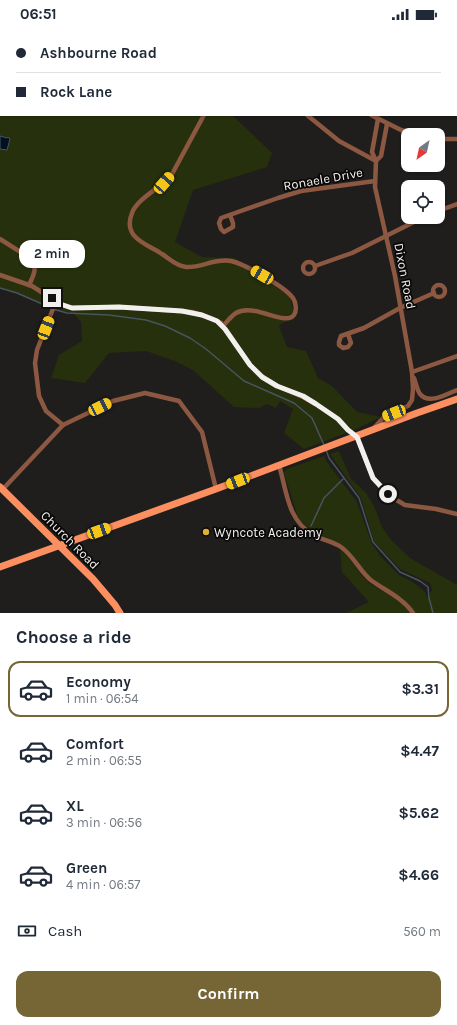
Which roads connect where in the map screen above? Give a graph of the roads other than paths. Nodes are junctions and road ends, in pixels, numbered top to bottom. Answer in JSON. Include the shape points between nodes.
{"nodes":[{"id":1,"x":203,"y":116,"type":"edge"},
{"id":2,"x":308,"y":116,"type":"edge"},
{"id":3,"x":373,"y":116,"type":"edge"},
{"id":4,"x":378,"y":119,"type":"junction"},
{"id":5,"x":387,"y":124,"type":"junction"},
{"id":6,"x":401,"y":130,"type":"edge"},
{"id":7,"x":445,"y":139,"type":"edge"},
{"id":8,"x":457,"y":139,"type":"edge"},
{"id":9,"x":376,"y":161,"type":"junction"},
{"id":10,"x":375,"y":181,"type":"junction"},
{"id":11,"x":457,"y":204,"type":"edge"},
{"id":12,"x":445,"y":208,"type":"edge"},
{"id":13,"x":230,"y":215,"type":"dead end"},
{"id":14,"x":411,"y":224,"type":"edge"},
{"id":15,"x":386,"y":237,"type":"junction"},
{"id":16,"x":0,"y":239,"type":"edge"},
{"id":17,"x":315,"y":266,"type":"dead end"},
{"id":18,"x":0,"y":275,"type":"edge"},
{"id":19,"x":30,"y":285,"type":"junction"},
{"id":20,"x":434,"y":293,"type":"dead end"},
{"id":21,"x":55,"y":303,"type":"junction"},
{"id":22,"x":400,"y":308,"type":"junction"},
{"id":23,"x":223,"y":326,"type":"junction"},
{"id":24,"x":348,"y":334,"type":"dead end"},
{"id":25,"x":457,"y":356,"type":"edge"},
{"id":26,"x":412,"y":372,"type":"junction"},
{"id":27,"x":457,"y":390,"type":"edge"},
{"id":28,"x":457,"y":399,"type":"edge"},
{"id":29,"x":63,"y":425,"type":"junction"},
{"id":30,"x":372,"y":431,"type":"junction"},
{"id":31,"x":357,"y":437,"type":"junction"},
{"id":32,"x":279,"y":465,"type":"junction"},
{"id":33,"x":1,"y":488,"type":"edge"},
{"id":34,"x":216,"y":489,"type":"junction"},
{"id":35,"x":457,"y":514,"type":"edge"},
{"id":36,"x":58,"y":545,"type":"junction"},
{"id":37,"x":0,"y":567,"type":"edge"},
{"id":38,"x":120,"y":613,"type":"edge"},
{"id":39,"x":413,"y":613,"type":"edge"}],
"edges":[{"from":1,"to":23,"type":"street","via":[[171,176],[133,209],[130,227],[138,241],[177,264],[192,267],[221,261],[239,263],[274,284],[295,301],[294,316],[277,317],[246,309],[235,313]]},
{"from":2,"to":9,"type":"street","via":[[344,144]]},
{"from":3,"to":4,"type":"street"},
{"from":4,"to":5,"type":"street"},
{"from":4,"to":9,"type":"street","name":"Dixon Road","via":[[372,152]]},
{"from":5,"to":6,"type":"street"},
{"from":5,"to":9,"type":"street","name":"Dixon Road","via":[[381,156]]},
{"from":7,"to":8,"type":"street"},
{"from":9,"to":10,"type":"street","name":"Dixon Road"},
{"from":10,"to":13,"type":"street","name":"Ronaele Drive","via":[[301,191]]},
{"from":10,"to":15,"type":"street","name":"Dixon Road"},
{"from":11,"to":12,"type":"street"},
{"from":14,"to":15,"type":"street"},
{"from":15,"to":17,"type":"street"},
{"from":15,"to":22,"type":"street","name":"Dixon Road"},
{"from":16,"to":19,"type":"street","via":[[33,260],[36,266]]},
{"from":18,"to":19,"type":"street"},
{"from":19,"to":21,"type":"street","via":[[46,294]]},
{"from":20,"to":22,"type":"street"},
{"from":21,"to":23,"type":"street","via":[[72,308],[119,307],[192,312],[210,317]]},
{"from":21,"to":29,"type":"street","via":[[37,350],[35,363],[38,396],[46,411]]},
{"from":22,"to":24,"type":"street"},
{"from":22,"to":26,"type":"street","name":"Dixon Road"},
{"from":23,"to":31,"type":"street","via":[[250,365],[262,377],[316,404],[338,419]]},
{"from":25,"to":26,"type":"street"},
{"from":26,"to":27,"type":"street","name":"Dixon Road","via":[[420,393],[425,397],[435,398]]},
{"from":26,"to":30,"type":"street","name":"Dixon Road","via":[[413,394],[410,404],[384,418]]},
{"from":28,"to":30,"type":"main road"},
{"from":29,"to":33,"type":"street"},
{"from":29,"to":34,"type":"street","via":[[113,401],[145,394],[179,401],[202,432]]},
{"from":30,"to":31,"type":"main road"},
{"from":31,"to":32,"type":"main road"},
{"from":31,"to":35,"type":"street","via":[[373,478],[394,499],[408,505],[436,508]]},
{"from":32,"to":34,"type":"main road"},
{"from":32,"to":39,"type":"street","via":[[295,518],[314,535],[342,548],[364,575],[400,599]]},
{"from":33,"to":36,"type":"main road","name":"Church Road"},
{"from":34,"to":36,"type":"main road"},
{"from":36,"to":37,"type":"main road"},
{"from":36,"to":38,"type":"main road","name":"Church Road","via":[[93,579]]}]}
